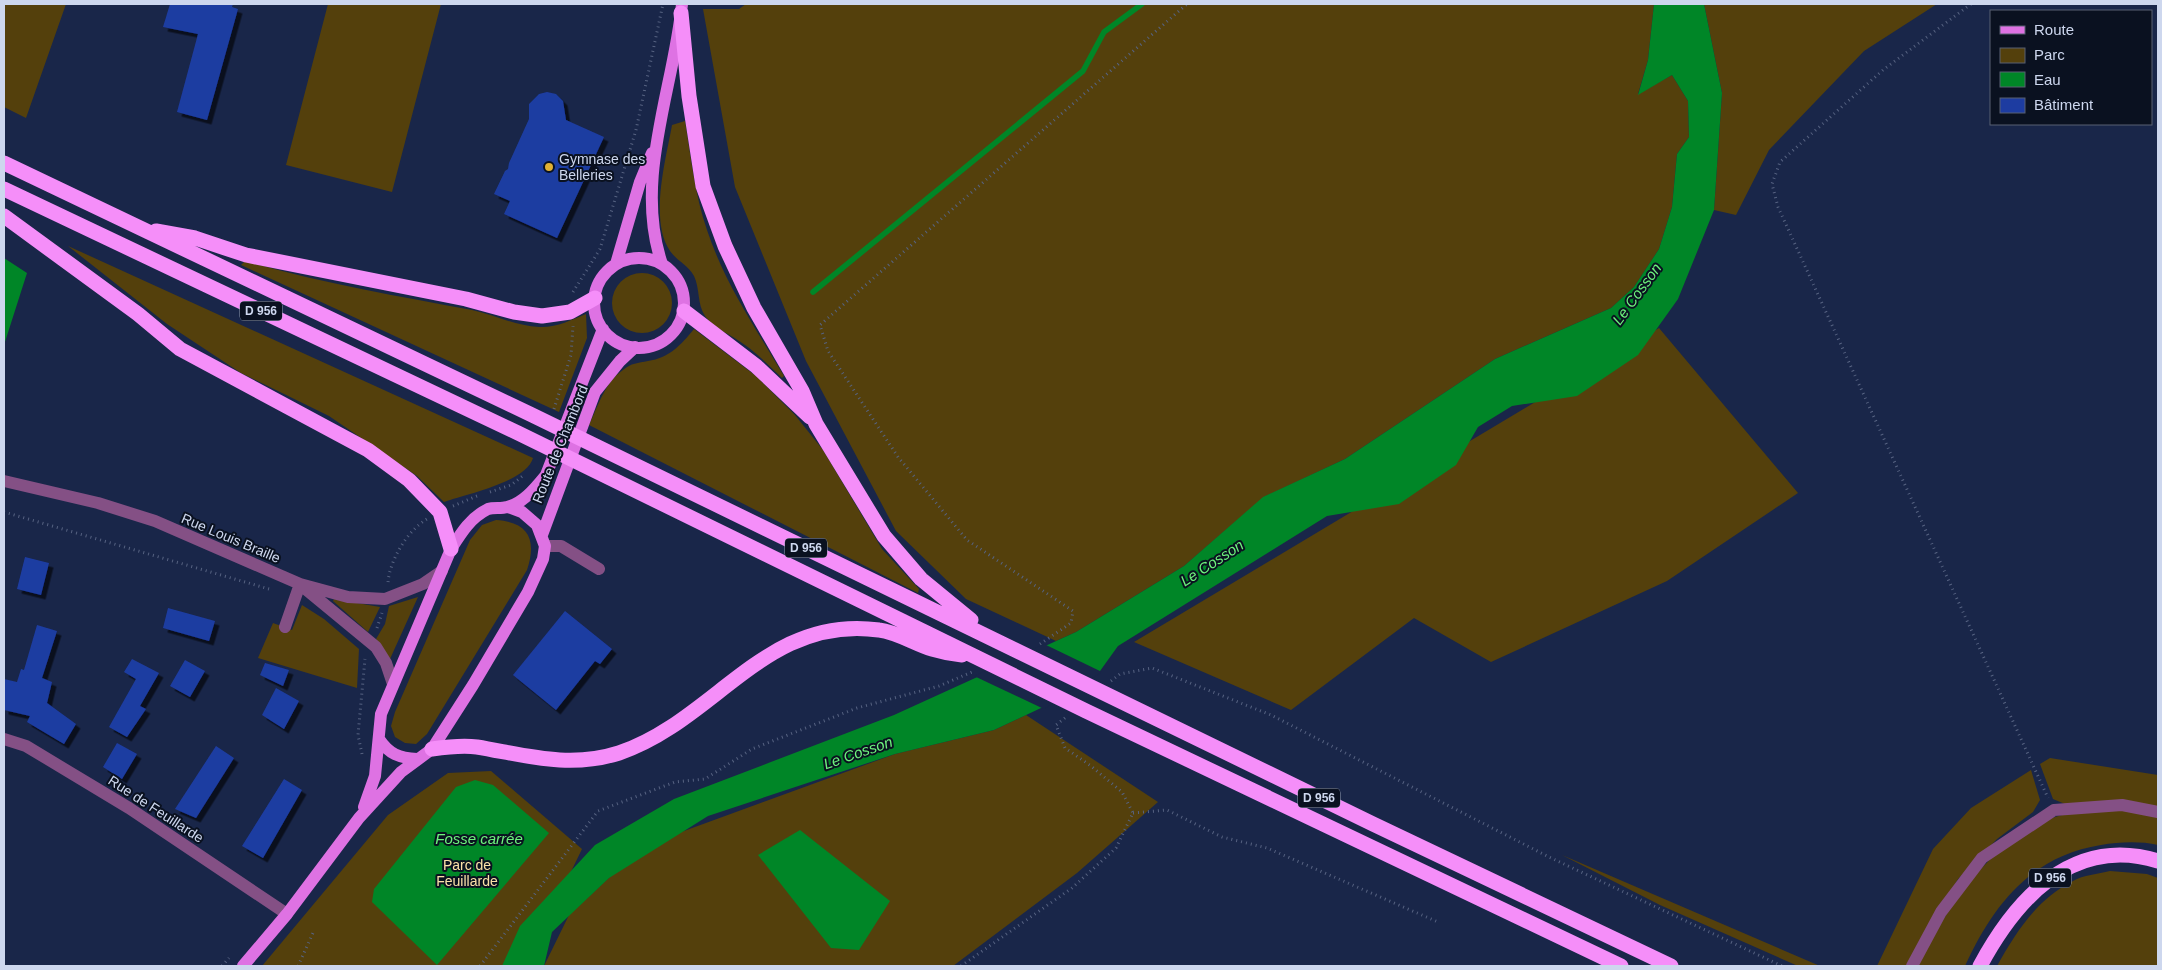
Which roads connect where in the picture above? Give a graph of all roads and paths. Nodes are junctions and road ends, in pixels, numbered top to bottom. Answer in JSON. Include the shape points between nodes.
{"nodes":[{"id":1,"x":663,"y":4,"type":"edge"},
{"id":2,"x":1970,"y":4,"type":"edge"},
{"id":3,"x":681,"y":8,"type":"edge"},
{"id":4,"x":658,"y":141,"type":"junction"},
{"id":5,"x":4,"y":163,"type":"edge"},
{"id":6,"x":4,"y":188,"type":"edge"},
{"id":7,"x":4,"y":216,"type":"edge"},
{"id":8,"x":135,"y":227,"type":"junction"},
{"id":9,"x":616,"y":264,"type":"junction"},
{"id":10,"x":662,"y":264,"type":"junction"},
{"id":11,"x":595,"y":298,"type":"junction"},
{"id":12,"x":684,"y":311,"type":"junction"},
{"id":13,"x":570,"y":312,"type":"junction"},
{"id":14,"x":603,"y":329,"type":"junction"},
{"id":15,"x":635,"y":347,"type":"junction"},
{"id":16,"x":553,"y":411,"type":"dead end"},
{"id":17,"x":816,"y":424,"type":"junction"},
{"id":18,"x":527,"y":473,"type":"dead end"},
{"id":19,"x":4,"y":481,"type":"edge"},
{"id":20,"x":487,"y":493,"type":"dead end"},
{"id":21,"x":479,"y":496,"type":"dead end"},
{"id":22,"x":508,"y":507,"type":"junction"},
{"id":23,"x":4,"y":512,"type":"edge"},
{"id":24,"x":440,"y":512,"type":"junction"},
{"id":25,"x":544,"y":540,"type":"junction"},
{"id":26,"x":451,"y":549,"type":"junction"},
{"id":27,"x":599,"y":569,"type":"dead end"},
{"id":28,"x":442,"y":570,"type":"junction"},
{"id":29,"x":300,"y":584,"type":"junction"},
{"id":30,"x":295,"y":599,"type":"junction"},
{"id":31,"x":385,"y":600,"type":"junction"},
{"id":32,"x":284,"y":627,"type":"dead end"},
{"id":33,"x":369,"y":642,"type":"junction"},
{"id":34,"x":1007,"y":646,"type":"junction"},
{"id":35,"x":983,"y":660,"type":"junction"},
{"id":36,"x":393,"y":684,"type":"junction"},
{"id":37,"x":379,"y":738,"type":"junction"},
{"id":38,"x":4,"y":739,"type":"edge"},
{"id":39,"x":432,"y":749,"type":"junction"},
{"id":40,"x":363,"y":757,"type":"dead end"},
{"id":41,"x":417,"y":759,"type":"junction"},
{"id":42,"x":2054,"y":810,"type":"junction"},
{"id":43,"x":2158,"y":812,"type":"edge"},
{"id":44,"x":1133,"y":813,"type":"dead end"},
{"id":45,"x":359,"y":818,"type":"junction"},
{"id":46,"x":2158,"y":861,"type":"edge"},
{"id":47,"x":287,"y":914,"type":"junction"},
{"id":48,"x":1438,"y":922,"type":"dead end"},
{"id":49,"x":313,"y":934,"type":"dead end"},
{"id":50,"x":243,"y":966,"type":"edge"},
{"id":51,"x":298,"y":966,"type":"edge"},
{"id":52,"x":1621,"y":966,"type":"edge"},
{"id":53,"x":1671,"y":966,"type":"edge"},
{"id":54,"x":1912,"y":966,"type":"edge"},
{"id":55,"x":1980,"y":966,"type":"edge"}],
"edges":[{"from":1,"to":13,"type":"path","via":[[631,148],[600,250],[568,301]]},
{"from":2,"to":42,"type":"path","via":[[1883,70],[1780,162],[1772,184],[1778,207]]},
{"from":3,"to":4,"type":"main road"},
{"from":3,"to":17,"type":"highway","number":"D 956","via":[[689,96],[704,186],[725,246],[754,308],[802,391]]},
{"from":4,"to":9,"type":"main road","via":[[640,182]]},
{"from":4,"to":10,"type":"main road","via":[[652,212],[654,243]]},
{"from":5,"to":8,"type":"highway","number":"D 956"},
{"from":6,"to":35,"type":"highway","number":"D 956","via":[[596,470]]},
{"from":7,"to":24,"type":"highway","via":[[138,314],[180,349],[368,450],[408,480]]},
{"from":8,"to":13,"type":"highway","number":"D 956","via":[[196,238],[246,255],[466,299],[514,312],[542,316]]},
{"from":8,"to":34,"type":"highway","number":"D 956","via":[[605,450]]},
{"from":9,"to":10,"type":"main road","via":[[639,258]]},
{"from":9,"to":11,"type":"main road","via":[[602,279]]},
{"from":10,"to":12,"type":"main road","via":[[680,284]]},
{"from":11,"to":13,"type":"highway","number":"D 956"},
{"from":11,"to":14,"type":"main road"},
{"from":12,"to":15,"type":"main road","via":[[672,334],[649,347]]},
{"from":12,"to":17,"type":"highway","number":"D 956","via":[[762,370]]},
{"from":13,"to":16,"type":"path","via":[[574,332],[572,355]]},
{"from":14,"to":15,"type":"main road","via":[[612,338]]},
{"from":14,"to":22,"type":"main road","via":[[546,475],[528,495]]},
{"from":15,"to":25,"type":"main road","name":"Route de Chambord","via":[[595,392]]},
{"from":17,"to":34,"type":"highway","number":"D 956","via":[[884,536],[901,558],[955,608]]},
{"from":18,"to":20,"type":"path","via":[[511,485]]},
{"from":19,"to":29,"type":"street","name":"Rue Louis Braille","via":[[98,503],[155,521]]},
{"from":21,"to":24,"type":"path"},
{"from":22,"to":25,"type":"main road","via":[[522,512],[537,525]]},
{"from":22,"to":26,"type":"main road","via":[[490,508],[477,517],[464,528]]},
{"from":23,"to":30,"type":"path","via":[[275,590]]},
{"from":24,"to":26,"type":"highway"},
{"from":24,"to":31,"type":"path","via":[[422,522],[409,536],[389,574]]},
{"from":25,"to":27,"type":"street","via":[[561,546]]},
{"from":25,"to":39,"type":"main road","name":"Route de Chambord","via":[[543,559],[528,592]]},
{"from":26,"to":28,"type":"main road"},
{"from":28,"to":31,"type":"street","name":"Rue Louis Braille","via":[[415,588]]},
{"from":28,"to":36,"type":"main road"},
{"from":29,"to":30,"type":"street"},
{"from":29,"to":31,"type":"street","name":"Rue Louis Braille","via":[[348,597]]},
{"from":29,"to":33,"type":"street"},
{"from":30,"to":32,"type":"street"},
{"from":31,"to":33,"type":"path","via":[[379,624]]},
{"from":33,"to":36,"type":"street","via":[[386,663]]},
{"from":33,"to":40,"type":"path","via":[[358,735]]},
{"from":34,"to":53,"type":"highway","number":"D 956"},
{"from":35,"to":39,"type":"highway","number":"D 956","via":[[932,650],[880,630],[826,631],[803,636],[779,647],[675,724],[645,742],[617,753],[548,760],[476,747]]},
{"from":35,"to":52,"type":"highway","number":"D 956"},
{"from":36,"to":37,"type":"main road","via":[[380,714]]},
{"from":37,"to":41,"type":"main road","via":[[385,749],[397,757]]},
{"from":37,"to":45,"type":"main road","via":[[375,776]]},
{"from":38,"to":47,"type":"street","name":"Rue de Feuillarde","via":[[26,746],[129,808]]},
{"from":39,"to":41,"type":"main road"},
{"from":41,"to":45,"type":"main road","via":[[390,782]]},
{"from":42,"to":43,"type":"street","via":[[2122,805]]},
{"from":42,"to":54,"type":"street","via":[[1982,858],[1941,912]]},
{"from":44,"to":48,"type":"path","via":[[1167,810],[1222,837],[1266,848]]},
{"from":45,"to":47,"type":"main road"},
{"from":46,"to":55,"type":"highway","number":"D 956","via":[[2114,856],[2062,870],[2041,884],[2008,918]]},
{"from":47,"to":50,"type":"main road"},
{"from":49,"to":51,"type":"path"}]}
